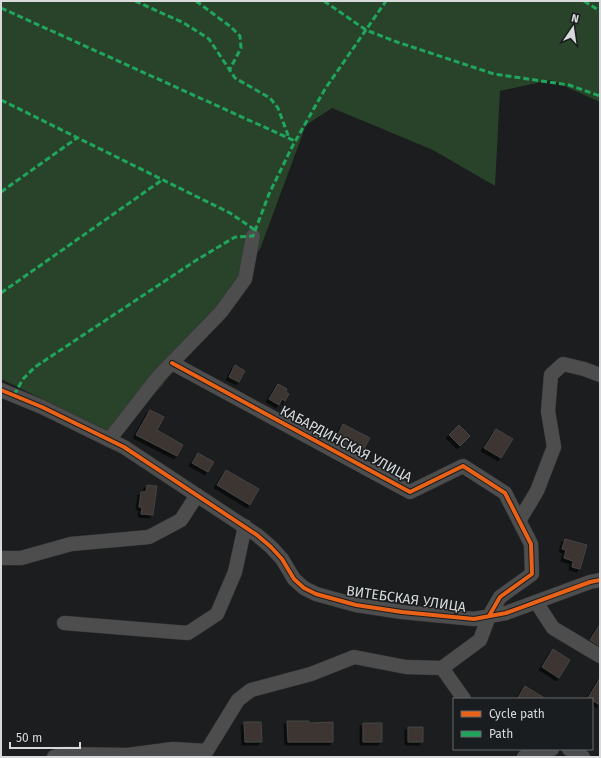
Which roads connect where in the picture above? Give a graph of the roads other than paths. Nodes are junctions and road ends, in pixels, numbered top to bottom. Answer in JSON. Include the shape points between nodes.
{"nodes":[{"id":1,"x":253,"y":236,"type":"dead end"},
{"id":2,"x":172,"y":363,"type":"junction"},
{"id":3,"x":600,"y":375,"type":"edge"},
{"id":4,"x":1,"y":390,"type":"edge"},
{"id":5,"x":109,"y":440,"type":"junction"},
{"id":6,"x":197,"y":495,"type":"junction"},
{"id":7,"x":519,"y":522,"type":"junction"},
{"id":8,"x":245,"y":526,"type":"junction"},
{"id":9,"x":1,"y":558,"type":"edge"},
{"id":10,"x":600,"y":580,"type":"edge"},
{"id":11,"x":536,"y":602,"type":"junction"},
{"id":12,"x":489,"y":616,"type":"junction"},
{"id":13,"x":64,"y":623,"type":"dead end"},
{"id":14,"x":600,"y":656,"type":"edge"},
{"id":15,"x":442,"y":668,"type":"junction"},
{"id":16,"x":464,"y":698,"type":"edge"},
{"id":17,"x":542,"y":750,"type":"edge"},
{"id":18,"x":571,"y":750,"type":"edge"},
{"id":19,"x":205,"y":754,"type":"edge"},
{"id":20,"x":54,"y":757,"type":"edge"},
{"id":21,"x":524,"y":757,"type":"edge"},
{"id":22,"x":583,"y":757,"type":"edge"}],
"edges":[{"from":1,"to":2,"type":"street","via":[[245,279],[221,312]]},
{"from":2,"to":5,"type":"street"},
{"from":2,"to":7,"type":"street","name":"КАБАРДИНСКАЯ УЛИЦА","via":[[410,492],[463,466],[505,493]]},
{"from":3,"to":7,"type":"street","via":[[563,364],[551,375],[548,411],[554,447],[537,491]]},
{"from":4,"to":5,"type":"street","name":"ВИТЕБСКАЯ УЛИЦА"},
{"from":5,"to":6,"type":"street","name":"ВИТЕБСКАЯ УЛИЦА","via":[[124,447]]},
{"from":6,"to":8,"type":"street","name":"ВИТЕБСКАЯ УЛИЦА"},
{"from":6,"to":9,"type":"street","via":[[181,520],[149,538],[71,544],[20,558]]},
{"from":7,"to":12,"type":"street","name":"КАБАРДИНСКАЯ УЛИЦА","via":[[531,544],[532,574],[500,597]]},
{"from":8,"to":12,"type":"street","name":"ВИТЕБСКАЯ УЛИЦА","via":[[271,547],[304,588],[316,594],[356,605],[402,612],[474,619]]},
{"from":8,"to":13,"type":"street","via":[[235,572],[217,614],[188,633]]},
{"from":10,"to":11,"type":"street","name":"ВИТЕБСКАЯ УЛИЦА"},
{"from":11,"to":12,"type":"street","name":"ВИТЕБСКАЯ УЛИЦА"},
{"from":11,"to":14,"type":"street","via":[[554,628]]},
{"from":12,"to":15,"type":"street","via":[[480,640]]},
{"from":15,"to":16,"type":"street"},
{"from":15,"to":19,"type":"street","via":[[406,667],[354,657],[311,674],[251,690],[238,700]]},
{"from":17,"to":21,"type":"street"},
{"from":18,"to":22,"type":"street"},
{"from":19,"to":20,"type":"street","via":[[173,749],[128,755],[64,754]]}]}
